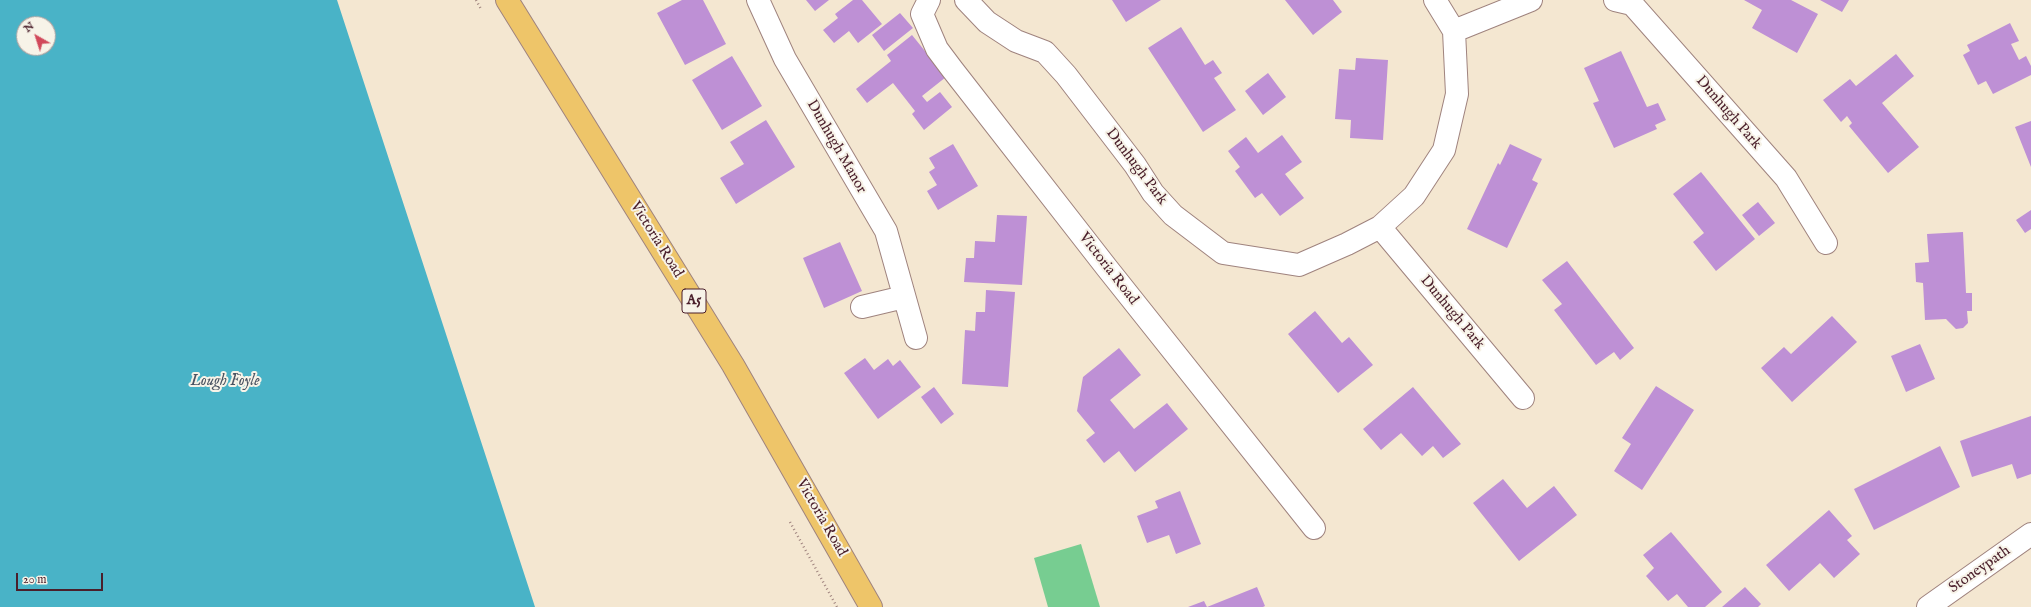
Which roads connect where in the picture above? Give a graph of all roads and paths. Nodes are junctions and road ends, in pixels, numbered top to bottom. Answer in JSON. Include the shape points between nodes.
{"nodes":[{"id":1,"x":476,"y":0,"type":"edge"},
{"id":2,"x":507,"y":0,"type":"edge"},
{"id":3,"x":758,"y":0,"type":"edge"},
{"id":4,"x":929,"y":0,"type":"edge"},
{"id":5,"x":966,"y":0,"type":"edge"},
{"id":6,"x":1435,"y":0,"type":"edge"},
{"id":7,"x":1531,"y":0,"type":"edge"},
{"id":8,"x":1615,"y":0,"type":"edge"},
{"id":9,"x":484,"y":13,"type":"dead end"},
{"id":10,"x":1454,"y":31,"type":"junction"},
{"id":11,"x":1380,"y":227,"type":"junction"},
{"id":12,"x":1826,"y":243,"type":"dead end"},
{"id":13,"x":904,"y":297,"type":"junction"},
{"id":14,"x":862,"y":307,"type":"dead end"},
{"id":15,"x":916,"y":338,"type":"dead end"},
{"id":16,"x":1523,"y":398,"type":"dead end"},
{"id":17,"x":787,"y":517,"type":"dead end"},
{"id":18,"x":1314,"y":528,"type":"dead end"},
{"id":19,"x":2031,"y":534,"type":"edge"},
{"id":20,"x":837,"y":607,"type":"edge"},
{"id":21,"x":871,"y":607,"type":"edge"},
{"id":22,"x":1928,"y":607,"type":"edge"}],
"edges":[{"from":1,"to":9,"type":"path"},
{"from":2,"to":21,"type":"highway","name":"Victoria Road","number":"A5","via":[[734,365]]},
{"from":3,"to":13,"type":"street","name":"Dunhugh Manor","via":[[785,59],[886,231]]},
{"from":4,"to":18,"type":"street","name":"Victoria Road","via":[[922,14],[937,49],[1106,268]]},
{"from":5,"to":11,"type":"street","name":"Dunhugh Park","via":[[987,22],[1016,41],[1045,52],[1066,74],[1135,165],[1152,193],[1173,215],[1223,254],[1299,265]]},
{"from":6,"to":10,"type":"street","name":"Dunhugh Park"},
{"from":7,"to":10,"type":"street"},
{"from":8,"to":12,"type":"street","name":"Dunhugh Park","via":[[1632,4],[1786,178]]},
{"from":10,"to":11,"type":"street","name":"Dunhugh Park","via":[[1457,94],[1444,150],[1414,196]]},
{"from":11,"to":16,"type":"street","name":"Dunhugh Park"},
{"from":13,"to":14,"type":"street"},
{"from":13,"to":15,"type":"street","name":"Dunhugh Manor"},
{"from":17,"to":20,"type":"path"},
{"from":19,"to":22,"type":"street","name":"Stoneypath"}]}
